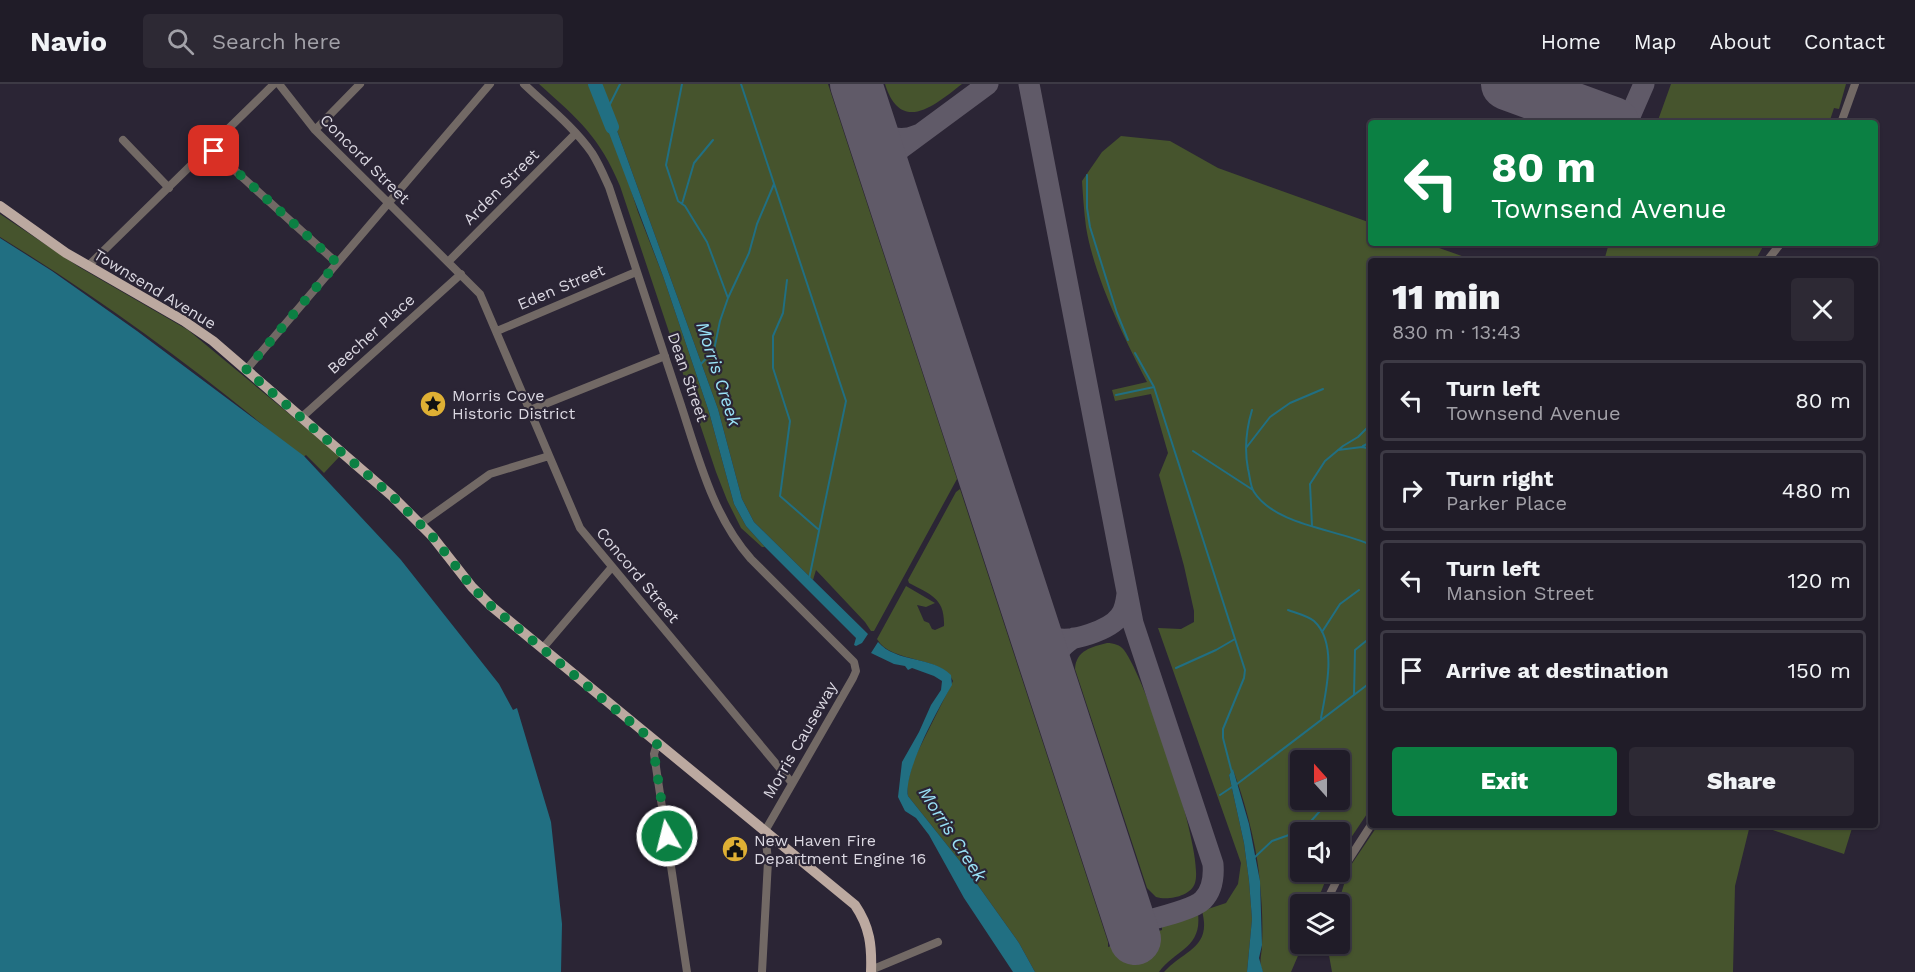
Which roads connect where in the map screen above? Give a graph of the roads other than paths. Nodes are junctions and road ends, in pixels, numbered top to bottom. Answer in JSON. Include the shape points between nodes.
{"nodes":[{"id":1,"x":277,"y":84,"type":"edge"},
{"id":2,"x":360,"y":84,"type":"edge"},
{"id":3,"x":490,"y":84,"type":"edge"},
{"id":4,"x":524,"y":84,"type":"edge"},
{"id":5,"x":1855,"y":84,"type":"edge"},
{"id":6,"x":1842,"y":120,"type":"edge"},
{"id":7,"x":315,"y":130,"type":"junction"},
{"id":8,"x":576,"y":133,"type":"junction"},
{"id":9,"x":123,"y":140,"type":"dead end"},
{"id":10,"x":210,"y":148,"type":"junction"},
{"id":11,"x":169,"y":188,"type":"junction"},
{"id":12,"x":388,"y":202,"type":"junction"},
{"id":13,"x":0,"y":206,"type":"edge"},
{"id":14,"x":1779,"y":246,"type":"edge"},
{"id":15,"x":1769,"y":258,"type":"edge"},
{"id":16,"x":448,"y":262,"type":"junction"},
{"id":17,"x":337,"y":263,"type":"junction"},
{"id":18,"x":88,"y":266,"type":"junction"},
{"id":19,"x":636,"y":272,"type":"junction"},
{"id":20,"x":461,"y":274,"type":"junction"},
{"id":21,"x":496,"y":330,"type":"junction"},
{"id":22,"x":665,"y":356,"type":"junction"},
{"id":23,"x":246,"y":370,"type":"junction"},
{"id":24,"x":530,"y":410,"type":"junction"},
{"id":25,"x":302,"y":417,"type":"junction"},
{"id":26,"x":549,"y":456,"type":"junction"},
{"id":27,"x":420,"y":524,"type":"junction"},
{"id":28,"x":612,"y":567,"type":"junction"},
{"id":29,"x":542,"y":650,"type":"junction"},
{"id":30,"x":854,"y":662,"type":"joint"},
{"id":31,"x":657,"y":744,"type":"junction"},
{"id":32,"x":792,"y":783,"type":"junction"},
{"id":33,"x":1369,"y":828,"type":"edge"},
{"id":34,"x":765,"y":831,"type":"junction"},
{"id":35,"x":1330,"y":894,"type":"edge"},
{"id":36,"x":939,"y":942,"type":"dead end"},
{"id":37,"x":871,"y":971,"type":"edge"},
{"id":38,"x":687,"y":972,"type":"edge"},
{"id":39,"x":762,"y":972,"type":"edge"}],
"edges":[{"from":1,"to":7,"type":"street","name":"Concord Street"},
{"from":1,"to":10,"type":"street"},
{"from":2,"to":7,"type":"street"},
{"from":3,"to":12,"type":"street"},
{"from":4,"to":8,"type":"street","name":"Dean Street"},
{"from":5,"to":6,"type":"street"},
{"from":7,"to":12,"type":"street","name":"Concord Street"},
{"from":8,"to":16,"type":"street","name":"Arden Street"},
{"from":8,"to":19,"type":"street","name":"Dean Street","via":[[609,187]]},
{"from":9,"to":11,"type":"street"},
{"from":10,"to":11,"type":"street"},
{"from":10,"to":17,"type":"street"},
{"from":11,"to":18,"type":"street"},
{"from":12,"to":16,"type":"street","name":"Concord Street"},
{"from":12,"to":17,"type":"street"},
{"from":13,"to":18,"type":"main road","name":"Townsend Avenue"},
{"from":14,"to":15,"type":"street"},
{"from":16,"to":20,"type":"street","name":"Concord Street"},
{"from":17,"to":23,"type":"street"},
{"from":18,"to":23,"type":"main road","name":"Townsend Avenue","via":[[191,326]]},
{"from":19,"to":21,"type":"street","name":"Eden Street"},
{"from":19,"to":22,"type":"street","name":"Dean Street"},
{"from":20,"to":21,"type":"street","name":"Concord Street","via":[[484,300]]},
{"from":20,"to":25,"type":"street","name":"Beecher Place"},
{"from":21,"to":24,"type":"street","name":"Concord Street"},
{"from":22,"to":24,"type":"street"},
{"from":22,"to":30,"type":"street","name":"Dean Street","via":[[713,498],[736,542]]},
{"from":23,"to":25,"type":"main road","name":"Townsend Avenue"},
{"from":24,"to":26,"type":"street","name":"Concord Street"},
{"from":25,"to":27,"type":"main road","name":"Townsend Avenue"},
{"from":26,"to":27,"type":"street","via":[[490,474]]},
{"from":26,"to":28,"type":"street","name":"Concord Street","via":[[580,528]]},
{"from":27,"to":29,"type":"main road","name":"Townsend Avenue","via":[[480,596]]},
{"from":28,"to":29,"type":"street"},
{"from":28,"to":32,"type":"street","name":"Concord Street"},
{"from":29,"to":31,"type":"main road","name":"Townsend Avenue"},
{"from":30,"to":32,"type":"street","name":"Morris Causeway","via":[[853,678]]},
{"from":31,"to":34,"type":"main road","name":"Townsend Avenue"},
{"from":31,"to":38,"type":"street","via":[[654,754]]},
{"from":32,"to":34,"type":"street","name":"Morris Causeway"},
{"from":33,"to":35,"type":"street"},
{"from":34,"to":37,"type":"main road","name":"Townsend Avenue","via":[[855,905],[869,931]]},
{"from":34,"to":39,"type":"street","via":[[768,861]]},
{"from":36,"to":37,"type":"street"}]}
